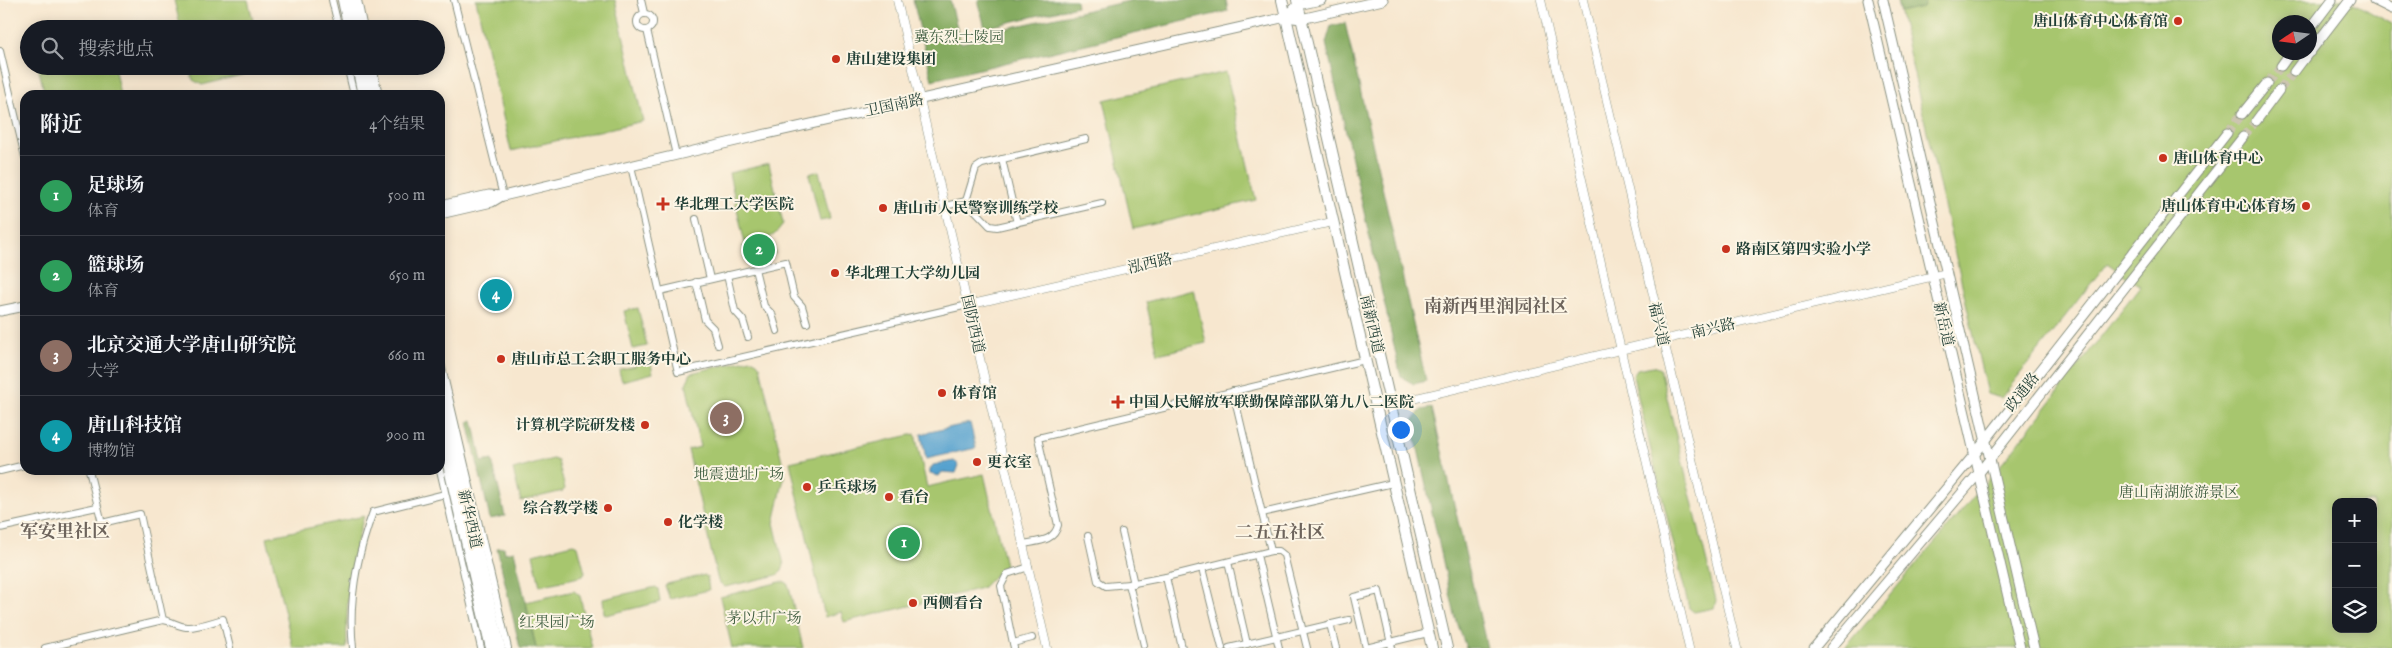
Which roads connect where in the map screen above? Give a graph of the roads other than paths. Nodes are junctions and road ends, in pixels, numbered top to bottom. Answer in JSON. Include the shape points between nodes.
{"nodes":[{"id":1,"x":332,"y":0,"type":"edge"},
{"id":2,"x":343,"y":0,"type":"edge"},
{"id":3,"x":351,"y":0,"type":"edge"},
{"id":4,"x":358,"y":0,"type":"edge"},
{"id":5,"x":454,"y":0,"type":"edge"},
{"id":6,"x":641,"y":0,"type":"edge"},
{"id":7,"x":897,"y":0,"type":"edge"},
{"id":8,"x":1282,"y":0,"type":"edge"},
{"id":9,"x":1321,"y":0,"type":"edge"},
{"id":10,"x":1383,"y":0,"type":"edge"},
{"id":11,"x":1540,"y":0,"type":"edge"},
{"id":12,"x":1582,"y":0,"type":"edge"},
{"id":13,"x":1868,"y":0,"type":"edge"},
{"id":14,"x":1883,"y":0,"type":"edge"},
{"id":15,"x":2332,"y":0,"type":"edge"},
{"id":16,"x":2350,"y":0,"type":"edge"},
{"id":17,"x":2374,"y":0,"type":"edge"},
{"id":18,"x":1297,"y":3,"type":"edge"},
{"id":19,"x":2392,"y":9,"type":"edge"},
{"id":20,"x":644,"y":13,"type":"junction"},
{"id":21,"x":1286,"y":17,"type":"junction"},
{"id":22,"x":1301,"y":19,"type":"junction"},
{"id":23,"x":336,"y":20,"type":"edge"},
{"id":24,"x":347,"y":20,"type":"edge"},
{"id":25,"x":356,"y":20,"type":"edge"},
{"id":26,"x":362,"y":20,"type":"edge"},
{"id":27,"x":2317,"y":20,"type":"edge"},
{"id":28,"x":647,"y":30,"type":"junction"},
{"id":29,"x":2317,"y":42,"type":"edge"},
{"id":30,"x":0,"y":51,"type":"edge"},
{"id":31,"x":2285,"y":60,"type":"edge"},
{"id":32,"x":2303,"y":60,"type":"edge"},
{"id":33,"x":2281,"y":66,"type":"tunnel mouth"},
{"id":34,"x":2294,"y":72,"type":"tunnel mouth"},
{"id":35,"x":349,"y":75,"type":"edge"},
{"id":36,"x":359,"y":75,"type":"edge"},
{"id":37,"x":368,"y":75,"type":"edge"},
{"id":38,"x":375,"y":75,"type":"edge"},
{"id":39,"x":2267,"y":83,"type":"tunnel mouth"},
{"id":40,"x":353,"y":90,"type":"edge"},
{"id":41,"x":362,"y":90,"type":"edge"},
{"id":42,"x":371,"y":90,"type":"edge"},
{"id":43,"x":378,"y":90,"type":"edge"},
{"id":44,"x":2279,"y":90,"type":"tunnel mouth"},
{"id":45,"x":920,"y":99,"type":"junction"},
{"id":46,"x":2242,"y":114,"type":"tunnel mouth"},
{"id":47,"x":2256,"y":121,"type":"tunnel mouth"},
{"id":48,"x":2227,"y":133,"type":"tunnel mouth"},
{"id":49,"x":20,"y":136,"type":"edge"},
{"id":50,"x":2243,"y":137,"type":"tunnel mouth"},
{"id":51,"x":1086,"y":139,"type":"dead end"},
{"id":52,"x":676,"y":155,"type":"junction"},
{"id":53,"x":1002,"y":159,"type":"junction"},
{"id":54,"x":631,"y":166,"type":"junction"},
{"id":55,"x":502,"y":196,"type":"junction"},
{"id":56,"x":966,"y":201,"type":"junction"},
{"id":57,"x":1102,"y":203,"type":"dead end"},
{"id":58,"x":445,"y":205,"type":"edge"},
{"id":59,"x":946,"y":206,"type":"junction"},
{"id":60,"x":445,"y":213,"type":"edge"},
{"id":61,"x":696,"y":219,"type":"dead end"},
{"id":62,"x":1332,"y":222,"type":"junction"},
{"id":63,"x":1016,"y":223,"type":"junction"},
{"id":64,"x":755,"y":269,"type":"junction"},
{"id":65,"x":1947,"y":273,"type":"junction"},
{"id":66,"x":727,"y":275,"type":"junction"},
{"id":67,"x":1933,"y":277,"type":"junction"},
{"id":68,"x":710,"y":279,"type":"junction"},
{"id":69,"x":696,"y":282,"type":"junction"},
{"id":70,"x":2105,"y":288,"type":"junction"},
{"id":71,"x":660,"y":291,"type":"junction"},
{"id":72,"x":2118,"y":295,"type":"junction"},
{"id":73,"x":968,"y":305,"type":"junction"},
{"id":74,"x":20,"y":307,"type":"edge"},
{"id":75,"x":0,"y":311,"type":"edge"},
{"id":76,"x":807,"y":323,"type":"dead end"},
{"id":77,"x":777,"y":331,"type":"dead end"},
{"id":78,"x":748,"y":337,"type":"dead end"},
{"id":79,"x":1662,"y":340,"type":"junction"},
{"id":80,"x":718,"y":345,"type":"dead end"},
{"id":81,"x":1620,"y":350,"type":"junction"},
{"id":82,"x":1365,"y":360,"type":"junction"},
{"id":83,"x":445,"y":380,"type":"edge"},
{"id":84,"x":1234,"y":391,"type":"junction"},
{"id":85,"x":1391,"y":404,"type":"junction"},
{"id":86,"x":445,"y":412,"type":"edge"},
{"id":87,"x":1986,"y":438,"type":"junction"},
{"id":88,"x":445,"y":451,"type":"edge"},
{"id":89,"x":1974,"y":455,"type":"junction"},
{"id":90,"x":1989,"y":459,"type":"junction"},
{"id":91,"x":20,"y":466,"type":"edge"},
{"id":92,"x":0,"y":470,"type":"edge"},
{"id":93,"x":1978,"y":474,"type":"junction"},
{"id":94,"x":90,"y":475,"type":"edge"},
{"id":95,"x":441,"y":475,"type":"edge"},
{"id":96,"x":1393,"y":483,"type":"junction"},
{"id":97,"x":445,"y":494,"type":"junction"},
{"id":98,"x":97,"y":507,"type":"junction"},
{"id":99,"x":1262,"y":513,"type":"junction"},
{"id":100,"x":0,"y":528,"type":"edge"},
{"id":101,"x":1122,"y":532,"type":"dead end"},
{"id":102,"x":1088,"y":536,"type":"dead end"},
{"id":103,"x":1023,"y":544,"type":"junction"},
{"id":104,"x":1271,"y":551,"type":"junction"},
{"id":105,"x":1257,"y":555,"type":"junction"},
{"id":106,"x":1228,"y":562,"type":"junction"},
{"id":107,"x":1028,"y":567,"type":"junction"},
{"id":108,"x":1202,"y":568,"type":"junction"},
{"id":109,"x":1166,"y":577,"type":"junction"},
{"id":110,"x":1132,"y":584,"type":"junction"},
{"id":111,"x":163,"y":620,"type":"junction"},
{"id":112,"x":1349,"y":620,"type":"dead end"},
{"id":113,"x":1330,"y":624,"type":"junction"},
{"id":114,"x":1303,"y":630,"type":"junction"},
{"id":115,"x":1428,"y":633,"type":"junction"},
{"id":116,"x":1276,"y":637,"type":"junction"},
{"id":117,"x":1032,"y":638,"type":"dead end"},
{"id":118,"x":1144,"y":645,"type":"dead end"},
{"id":119,"x":1249,"y":645,"type":"edge"},
{"id":120,"x":1391,"y":645,"type":"edge"},
{"id":121,"x":1014,"y":646,"type":"edge"},
{"id":122,"x":45,"y":648,"type":"edge"},
{"id":123,"x":230,"y":648,"type":"edge"},
{"id":124,"x":353,"y":648,"type":"edge"},
{"id":125,"x":481,"y":648,"type":"edge"},
{"id":126,"x":491,"y":648,"type":"edge"},
{"id":127,"x":500,"y":648,"type":"edge"},
{"id":128,"x":508,"y":648,"type":"edge"},
{"id":129,"x":1047,"y":648,"type":"edge"},
{"id":130,"x":1182,"y":648,"type":"edge"},
{"id":131,"x":1222,"y":648,"type":"edge"},
{"id":132,"x":1229,"y":648,"type":"edge"},
{"id":133,"x":1279,"y":648,"type":"edge"},
{"id":134,"x":1307,"y":648,"type":"edge"},
{"id":135,"x":1336,"y":648,"type":"edge"},
{"id":136,"x":1366,"y":648,"type":"edge"},
{"id":137,"x":1432,"y":648,"type":"edge"},
{"id":138,"x":1447,"y":648,"type":"edge"},
{"id":139,"x":1689,"y":648,"type":"edge"},
{"id":140,"x":1737,"y":648,"type":"edge"},
{"id":141,"x":1814,"y":648,"type":"edge"},
{"id":142,"x":1831,"y":648,"type":"edge"},
{"id":143,"x":2020,"y":648,"type":"edge"},
{"id":144,"x":2034,"y":648,"type":"edge"}],
"edges":[{"from":1,"to":23,"type":"street"},
{"from":2,"to":24,"type":"main road"},
{"from":3,"to":25,"type":"main road"},
{"from":4,"to":26,"type":"street"},
{"from":5,"to":55,"type":"street"},
{"from":6,"to":20,"type":"street"},
{"from":7,"to":45,"type":"street","name":"国防西道"},
{"from":8,"to":21,"type":"main road","name":"南新西道"},
{"from":9,"to":18,"type":"main road"},
{"from":10,"to":22,"type":"main road","name":"卫国南路"},
{"from":11,"to":81,"type":"street"},
{"from":12,"to":79,"type":"street","name":"福兴道"},
{"from":13,"to":67,"type":"main road","name":"新岳道"},
{"from":14,"to":65,"type":"main road","name":"新岳道"},
{"from":15,"to":27,"type":"main road"},
{"from":16,"to":29,"type":"main road"},
{"from":17,"to":19,"type":"main road"},
{"from":18,"to":21,"type":"main road"},
{"from":18,"to":22,"type":"main road","name":"南新西道"},
{"from":20,"to":28,"type":"street","via":[[653,21]]},
{"from":20,"to":28,"type":"street","via":[[639,16],[637,24]]},
{"from":21,"to":22,"type":"main road","name":"卫国南路"},
{"from":21,"to":45,"type":"main road","name":"卫国南路"},
{"from":21,"to":62,"type":"main road","name":"南新西道"},
{"from":22,"to":85,"type":"main road","name":"南新西道"},
{"from":28,"to":52,"type":"street"},
{"from":30,"to":49,"type":"street"},
{"from":31,"to":33,"type":"main road"},
{"from":32,"to":34,"type":"main road"},
{"from":35,"to":40,"type":"street"},
{"from":36,"to":41,"type":"main road"},
{"from":37,"to":42,"type":"main road"},
{"from":38,"to":43,"type":"street"},
{"from":39,"to":46,"type":"main road"},
{"from":44,"to":47,"type":"main road"},
{"from":45,"to":52,"type":"main road","name":"卫国南路"},
{"from":45,"to":59,"type":"street","name":"国防西道"},
{"from":48,"to":70,"type":"main road","name":"政通路"},
{"from":50,"to":72,"type":"main road","name":"政通路"},
{"from":51,"to":53,"type":"street"},
{"from":52,"to":54,"type":"main road","name":"卫国南路"},
{"from":53,"to":56,"type":"street","via":[[976,168]]},
{"from":53,"to":63,"type":"street"},
{"from":54,"to":55,"type":"main road","name":"卫国南路"},
{"from":54,"to":71,"type":"street"},
{"from":55,"to":58,"type":"main road","name":"卫国南路","via":[[489,194]]},
{"from":55,"to":60,"type":"main road","name":"卫国南路","via":[[492,202]]},
{"from":56,"to":59,"type":"street"},
{"from":56,"to":63,"type":"street","via":[[990,226],[997,228]]},
{"from":57,"to":63,"type":"street"},
{"from":59,"to":73,"type":"street","name":"国防西道"},
{"from":61,"to":68,"type":"street"},
{"from":62,"to":73,"type":"street","name":"泓西路"},
{"from":62,"to":82,"type":"main road","name":"南新西道"},
{"from":64,"to":66,"type":"street"},
{"from":64,"to":76,"type":"street","via":[[786,262],[794,297],[802,306]]},
{"from":64,"to":77,"type":"street","via":[[764,306],[772,314]]},
{"from":65,"to":67,"type":"street","name":"南兴路"},
{"from":65,"to":87,"type":"main road","name":"新岳道"},
{"from":66,"to":68,"type":"street"},
{"from":66,"to":78,"type":"street","via":[[735,311],[743,320]]},
{"from":67,"to":79,"type":"street","name":"南兴路"},
{"from":67,"to":89,"type":"main road","name":"新岳道"},
{"from":68,"to":69,"type":"street"},
{"from":69,"to":71,"type":"street"},
{"from":69,"to":80,"type":"street","via":[[705,320],[713,328]]},
{"from":70,"to":72,"type":"main road"},
{"from":70,"to":87,"type":"main road","name":"政通路"},
{"from":71,"to":73,"type":"street","via":[[678,372]]},
{"from":72,"to":90,"type":"main road","name":"政通路"},
{"from":73,"to":103,"type":"street","name":"国防西道"},
{"from":74,"to":75,"type":"main road"},
{"from":79,"to":81,"type":"street","name":"南兴路"},
{"from":79,"to":140,"type":"street","name":"福兴道"},
{"from":81,"to":85,"type":"street","name":"南兴路"},
{"from":81,"to":139,"type":"street"},
{"from":82,"to":84,"type":"street"},
{"from":82,"to":96,"type":"main road","name":"南新西道"},
{"from":83,"to":128,"type":"street"},
{"from":84,"to":99,"type":"street"},
{"from":84,"to":103,"type":"street","via":[[1038,438],[1058,525],[1051,538]]},
{"from":85,"to":138,"type":"main road","name":"南新西道"},
{"from":86,"to":127,"type":"main road","name":"新华西道"},
{"from":87,"to":89,"type":"main road","name":"政通路"},
{"from":87,"to":90,"type":"main road","name":"新岳道"},
{"from":88,"to":126,"type":"main road","name":"新华西道"},
{"from":89,"to":93,"type":"main road","name":"新岳道"},
{"from":89,"to":141,"type":"main road","name":"政通路"},
{"from":90,"to":93,"type":"main road","name":"政通路"},
{"from":90,"to":144,"type":"main road","name":"新岳道"},
{"from":91,"to":92,"type":"street"},
{"from":93,"to":142,"type":"main road","name":"政通路"},
{"from":93,"to":143,"type":"main road","name":"新岳道"},
{"from":94,"to":98,"type":"street"},
{"from":95,"to":97,"type":"street"},
{"from":96,"to":99,"type":"street"},
{"from":96,"to":115,"type":"main road","name":"南新西道"},
{"from":97,"to":124,"type":"street","via":[[372,512],[358,562],[352,601]]},
{"from":97,"to":125,"type":"street"},
{"from":98,"to":100,"type":"street"},
{"from":98,"to":111,"type":"street","via":[[102,523],[140,514]]},
{"from":99,"to":104,"type":"street"},
{"from":101,"to":110,"type":"street"},
{"from":102,"to":110,"type":"street","via":[[1098,581],[1106,586]]},
{"from":103,"to":107,"type":"street","name":"国防西道"},
{"from":104,"to":105,"type":"street"},
{"from":104,"to":114,"type":"street","via":[[1284,555]]},
{"from":105,"to":106,"type":"street"},
{"from":105,"to":116,"type":"street"},
{"from":106,"to":108,"type":"street"},
{"from":106,"to":119,"type":"street"},
{"from":107,"to":121,"type":"street","via":[[1007,574],[1001,586]]},
{"from":107,"to":129,"type":"street","name":"国防西道"},
{"from":108,"to":109,"type":"street"},
{"from":108,"to":131,"type":"street"},
{"from":109,"to":110,"type":"street"},
{"from":109,"to":130,"type":"street"},
{"from":110,"to":118,"type":"street"},
{"from":111,"to":122,"type":"street"},
{"from":111,"to":123,"type":"street","via":[[189,627],[223,619]]},
{"from":112,"to":113,"type":"street"},
{"from":113,"to":114,"type":"street"},
{"from":113,"to":135,"type":"street"},
{"from":114,"to":116,"type":"street"},
{"from":114,"to":134,"type":"street"},
{"from":115,"to":120,"type":"street"},
{"from":115,"to":137,"type":"main road","name":"南新西道"},
{"from":116,"to":119,"type":"street"},
{"from":116,"to":133,"type":"street"},
{"from":117,"to":121,"type":"street"},
{"from":119,"to":132,"type":"street"},
{"from":120,"to":136,"type":"street"},
{"from":120,"to":136,"type":"street","via":[[1379,591],[1354,597]]}]}
